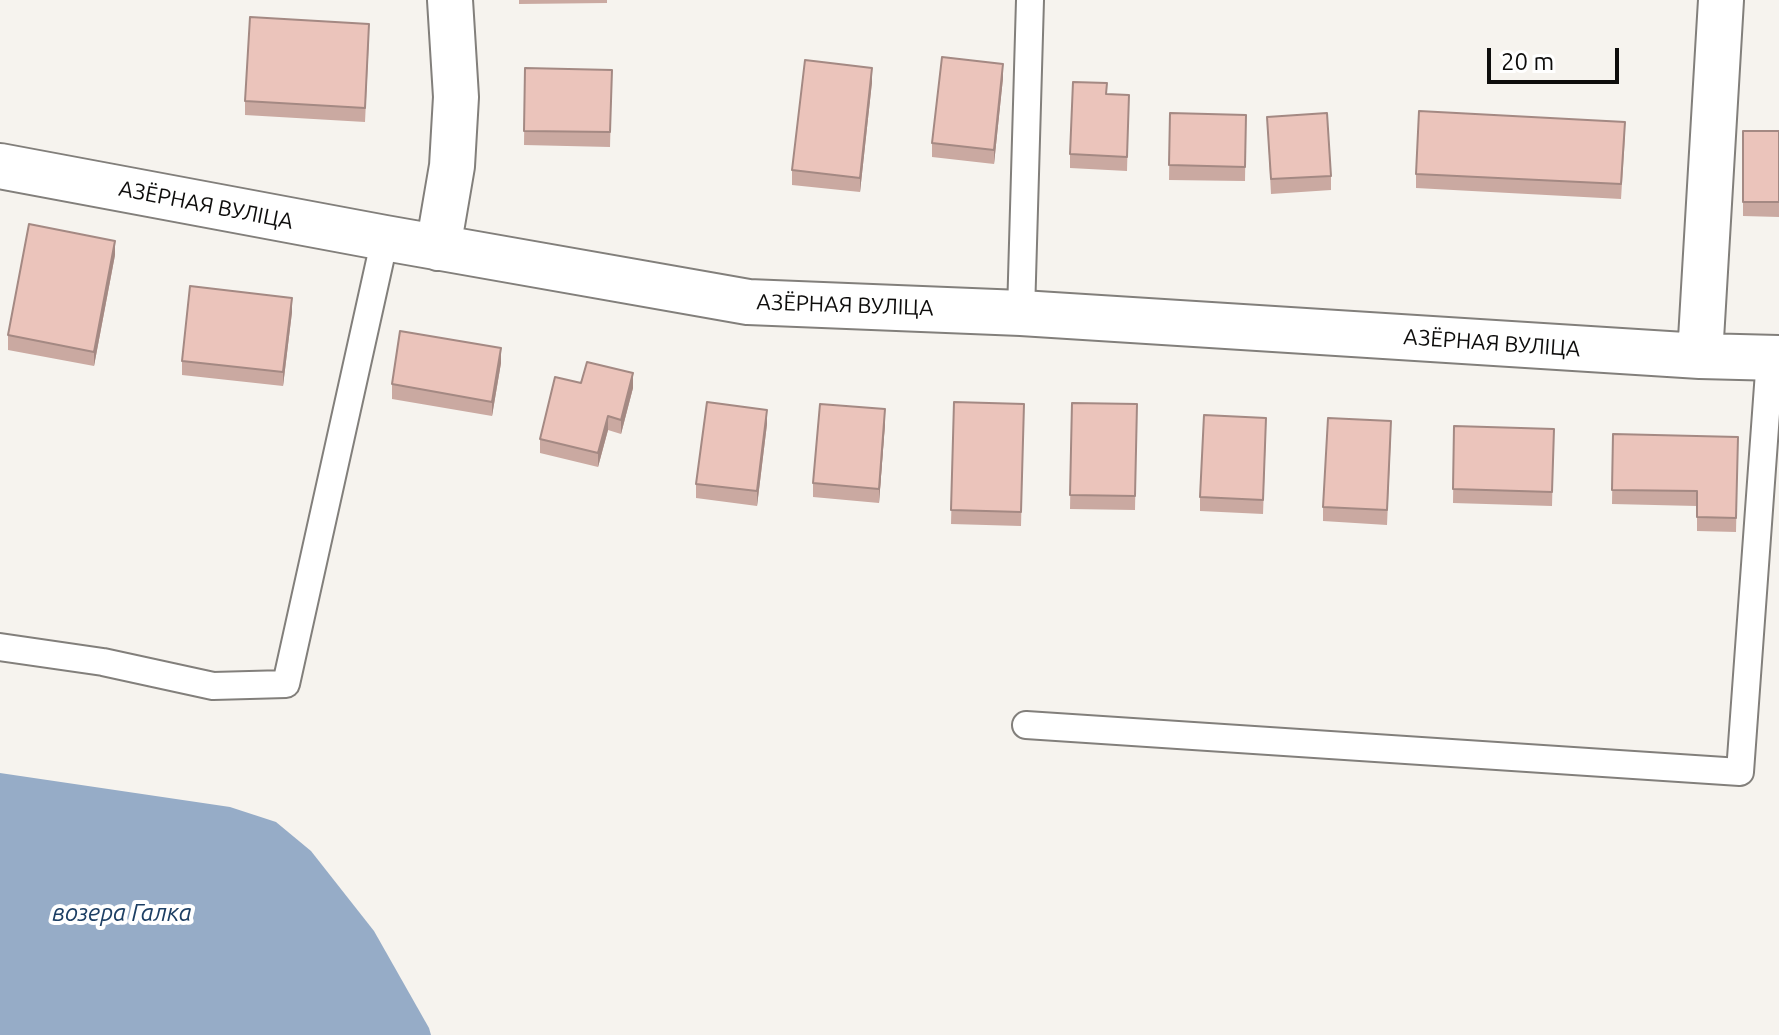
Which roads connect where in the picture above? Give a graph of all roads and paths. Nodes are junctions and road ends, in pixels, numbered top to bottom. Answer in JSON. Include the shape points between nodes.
{"nodes":[{"id":1,"x":450,"y":0,"type":"edge"},
{"id":2,"x":1030,"y":0,"type":"edge"},
{"id":3,"x":1721,"y":0,"type":"edge"},
{"id":4,"x":0,"y":166,"type":"edge"},
{"id":5,"x":385,"y":238,"type":"junction"},
{"id":6,"x":438,"y":248,"type":"junction"},
{"id":7,"x":1021,"y":313,"type":"junction"},
{"id":8,"x":1700,"y":356,"type":"junction"},
{"id":9,"x":1775,"y":358,"type":"edge"},
{"id":10,"x":0,"y":647,"type":"edge"},
{"id":11,"x":1026,"y":725,"type":"dead end"}],
"edges":[{"from":1,"to":6,"type":"street","via":[[456,97],[452,166]]},
{"from":2,"to":7,"type":"lane"},
{"from":3,"to":8,"type":"street"},
{"from":4,"to":5,"type":"street","name":"АЗЁРНАЯ ВУЛІЦА"},
{"from":5,"to":6,"type":"street","name":"АЗЁРНАЯ ВУЛІЦА"},
{"from":5,"to":10,"type":"lane","via":[[286,684],[213,686]]},
{"from":6,"to":7,"type":"street","name":"АЗЁРНАЯ ВУЛІЦА","via":[[748,302]]},
{"from":7,"to":8,"type":"street","name":"АЗЁРНАЯ ВУЛІЦА"},
{"from":8,"to":9,"type":"street","name":"АЗЁРНАЯ ВУЛІЦА"},
{"from":9,"to":11,"type":"lane","via":[[1740,772]]}]}
